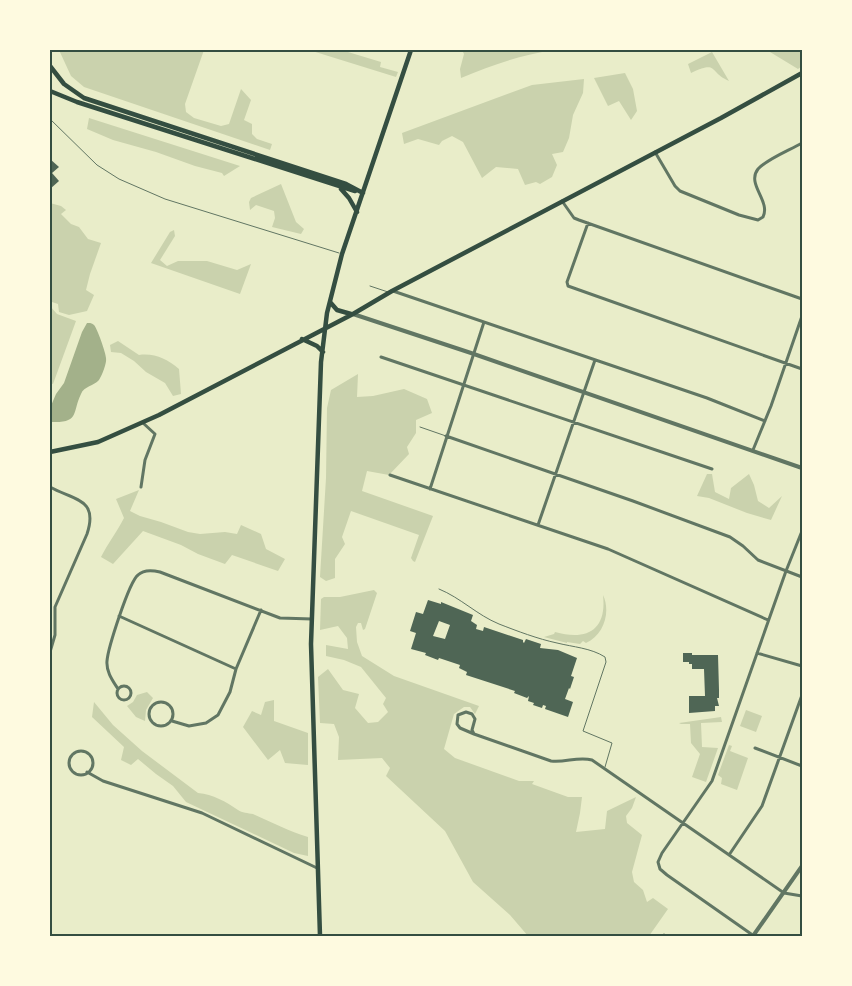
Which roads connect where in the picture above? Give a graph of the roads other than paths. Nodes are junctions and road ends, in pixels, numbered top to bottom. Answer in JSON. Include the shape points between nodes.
{"nodes":[{"id":1,"x":410,"y":50,"type":"edge"},
{"id":2,"x":50,"y":66,"type":"edge"},
{"id":3,"x":802,"y":73,"type":"edge"},
{"id":4,"x":50,"y":91,"type":"edge"},
{"id":5,"x":50,"y":118,"type":"edge"},
{"id":6,"x":802,"y":143,"type":"edge"},
{"id":7,"x":655,"y":152,"type":"junction"},
{"id":8,"x":340,"y":188,"type":"junction"},
{"id":9,"x":363,"y":193,"type":"junction"},
{"id":10,"x":562,"y":201,"type":"junction"},
{"id":11,"x":357,"y":212,"type":"junction"},
{"id":12,"x":588,"y":223,"type":"junction"},
{"id":13,"x":342,"y":254,"type":"junction"},
{"id":14,"x":370,"y":286,"type":"dead end"},
{"id":15,"x":390,"y":292,"type":"junction"},
{"id":16,"x":802,"y":299,"type":"edge"},
{"id":17,"x":330,"y":302,"type":"junction"},
{"id":18,"x":352,"y":314,"type":"junction"},
{"id":19,"x":802,"y":316,"type":"edge"},
{"id":20,"x":484,"y":322,"type":"junction"},
{"id":21,"x":326,"y":327,"type":"junction"},
{"id":22,"x":302,"y":339,"type":"junction"},
{"id":23,"x":323,"y":352,"type":"junction"},
{"id":24,"x":475,"y":354,"type":"junction"},
{"id":25,"x":381,"y":358,"type":"dead end"},
{"id":26,"x":595,"y":360,"type":"junction"},
{"id":27,"x":786,"y":364,"type":"junction"},
{"id":28,"x":802,"y":369,"type":"edge"},
{"id":29,"x":464,"y":385,"type":"junction"},
{"id":30,"x":585,"y":392,"type":"junction"},
{"id":31,"x":765,"y":420,"type":"junction"},
{"id":32,"x":574,"y":422,"type":"junction"},
{"id":33,"x":143,"y":423,"type":"junction"},
{"id":34,"x":420,"y":428,"type":"dead end"},
{"id":35,"x":446,"y":436,"type":"junction"},
{"id":36,"x":753,"y":450,"type":"junction"},
{"id":37,"x":50,"y":452,"type":"edge"},
{"id":38,"x":802,"y":468,"type":"edge"},
{"id":39,"x":712,"y":470,"type":"dead end"},
{"id":40,"x":557,"y":474,"type":"junction"},
{"id":41,"x":390,"y":475,"type":"dead end"},
{"id":42,"x":50,"y":487,"type":"edge"},
{"id":43,"x":141,"y":487,"type":"dead end"},
{"id":44,"x":430,"y":489,"type":"junction"},
{"id":45,"x":538,"y":525,"type":"junction"},
{"id":46,"x":802,"y":531,"type":"edge"},
{"id":47,"x":786,"y":571,"type":"junction"},
{"id":48,"x":802,"y":577,"type":"edge"},
{"id":49,"x":439,"y":589,"type":"dead end"},
{"id":50,"x":260,"y":610,"type":"junction"},
{"id":51,"x":119,"y":616,"type":"junction"},
{"id":52,"x":312,"y":619,"type":"junction"},
{"id":53,"x":768,"y":620,"type":"junction"},
{"id":54,"x":50,"y":652,"type":"edge"},
{"id":55,"x":757,"y":653,"type":"junction"},
{"id":56,"x":802,"y":666,"type":"edge"},
{"id":57,"x":236,"y":669,"type":"junction"},
{"id":58,"x":118,"y":690,"type":"junction"},
{"id":59,"x":802,"y":695,"type":"edge"},
{"id":60,"x":172,"y":721,"type":"junction"},
{"id":61,"x":474,"y":734,"type":"junction"},
{"id":62,"x":755,"y":748,"type":"dead end"},
{"id":63,"x":780,"y":757,"type":"junction"},
{"id":64,"x":802,"y":766,"type":"edge"},
{"id":65,"x":605,"y":768,"type":"junction"},
{"id":66,"x":87,"y":772,"type":"junction"},
{"id":67,"x":682,"y":823,"type":"junction"},
{"id":68,"x":729,"y":854,"type":"junction"},
{"id":69,"x":802,"y":866,"type":"edge"},
{"id":70,"x":317,"y":868,"type":"junction"},
{"id":71,"x":784,"y":893,"type":"junction"},
{"id":72,"x":802,"y":896,"type":"edge"},
{"id":73,"x":320,"y":936,"type":"edge"},
{"id":74,"x":754,"y":936,"type":"edge"}],
"edges":[{"from":1,"to":9,"type":"main road"},
{"from":2,"to":9,"type":"main road","via":[[64,84],[84,98],[346,184]]},
{"from":3,"to":7,"type":"main road"},
{"from":4,"to":8,"type":"main road"},
{"from":5,"to":13,"type":"lane","via":[[96,164],[119,179],[183,205]]},
{"from":6,"to":7,"type":"street","via":[[757,171],[755,182],[766,209],[758,220],[680,191]]},
{"from":7,"to":10,"type":"main road"},
{"from":8,"to":9,"type":"main road"},
{"from":8,"to":11,"type":"main road"},
{"from":9,"to":11,"type":"main road"},
{"from":10,"to":12,"type":"street","via":[[574,218]]},
{"from":10,"to":15,"type":"main road"},
{"from":11,"to":13,"type":"main road"},
{"from":12,"to":16,"type":"street"},
{"from":12,"to":27,"type":"street","via":[[568,286]]},
{"from":13,"to":17,"type":"main road"},
{"from":14,"to":15,"type":"lane"},
{"from":15,"to":18,"type":"main road"},
{"from":15,"to":20,"type":"street"},
{"from":17,"to":18,"type":"main road","via":[[337,310]]},
{"from":17,"to":21,"type":"main road"},
{"from":18,"to":21,"type":"main road"},
{"from":18,"to":24,"type":"street"},
{"from":19,"to":27,"type":"street"},
{"from":20,"to":24,"type":"street"},
{"from":20,"to":26,"type":"street"},
{"from":21,"to":22,"type":"main road"},
{"from":21,"to":23,"type":"main road"},
{"from":22,"to":23,"type":"main road"},
{"from":22,"to":33,"type":"main road"},
{"from":23,"to":52,"type":"main road"},
{"from":24,"to":29,"type":"street"},
{"from":24,"to":30,"type":"street"},
{"from":25,"to":29,"type":"street"},
{"from":26,"to":30,"type":"street"},
{"from":26,"to":31,"type":"street"},
{"from":27,"to":28,"type":"street"},
{"from":27,"to":31,"type":"street"},
{"from":29,"to":32,"type":"street"},
{"from":29,"to":35,"type":"street"},
{"from":30,"to":32,"type":"street"},
{"from":30,"to":36,"type":"street"},
{"from":31,"to":36,"type":"street"},
{"from":32,"to":39,"type":"street"},
{"from":32,"to":40,"type":"street"},
{"from":33,"to":37,"type":"main road","via":[[98,442]]},
{"from":33,"to":43,"type":"street","via":[[155,434]]},
{"from":34,"to":35,"type":"lane"},
{"from":35,"to":40,"type":"street"},
{"from":35,"to":44,"type":"street"},
{"from":36,"to":38,"type":"street"},
{"from":40,"to":45,"type":"street"},
{"from":40,"to":47,"type":"street","via":[[730,537],[758,560]]},
{"from":41,"to":44,"type":"street"},
{"from":42,"to":54,"type":"street","via":[[84,502],[91,515],[87,534],[55,607],[55,635]]},
{"from":44,"to":45,"type":"street"},
{"from":45,"to":53,"type":"street","via":[[608,549]]},
{"from":46,"to":47,"type":"street"},
{"from":47,"to":48,"type":"street"},
{"from":47,"to":53,"type":"street"},
{"from":49,"to":65,"type":"lane","via":[[499,624],[605,657],[583,731],[612,743]]},
{"from":50,"to":51,"type":"street","via":[[149,570],[134,580]]},
{"from":50,"to":52,"type":"street","via":[[283,618]]},
{"from":50,"to":57,"type":"street"},
{"from":51,"to":57,"type":"street"},
{"from":51,"to":58,"type":"street","via":[[106,662]]},
{"from":52,"to":70,"type":"main road"},
{"from":53,"to":55,"type":"street"},
{"from":55,"to":56,"type":"street"},
{"from":55,"to":67,"type":"street","via":[[710,785]]},
{"from":57,"to":60,"type":"street","via":[[230,692],[218,715],[206,723],[189,726]]},
{"from":58,"to":58,"type":"street","via":[[121,700],[130,698],[129,688],[122,686]]},
{"from":59,"to":63,"type":"street"},
{"from":60,"to":60,"type":"street","via":[[174,713],[168,703],[160,701],[152,705],[149,717],[154,724],[161,726]]},
{"from":61,"to":61,"type":"street","via":[[474,716],[469,712],[460,713],[456,721],[458,726]]},
{"from":61,"to":65,"type":"street","via":[[551,760],[588,758]]},
{"from":62,"to":63,"type":"street"},
{"from":63,"to":64,"type":"street"},
{"from":63,"to":68,"type":"street","via":[[758,814]]},
{"from":65,"to":67,"type":"street"},
{"from":66,"to":66,"type":"street","via":[[92,766],[91,758],[86,752],[76,752],[69,761],[70,768],[79,774]]},
{"from":66,"to":70,"type":"street","via":[[103,781],[202,813]]},
{"from":67,"to":68,"type":"street"},
{"from":67,"to":74,"type":"street","via":[[662,853],[658,864],[660,869]]},
{"from":68,"to":71,"type":"street"},
{"from":69,"to":71,"type":"street"},
{"from":70,"to":73,"type":"main road"},
{"from":71,"to":72,"type":"street"},
{"from":71,"to":74,"type":"street"}]}
